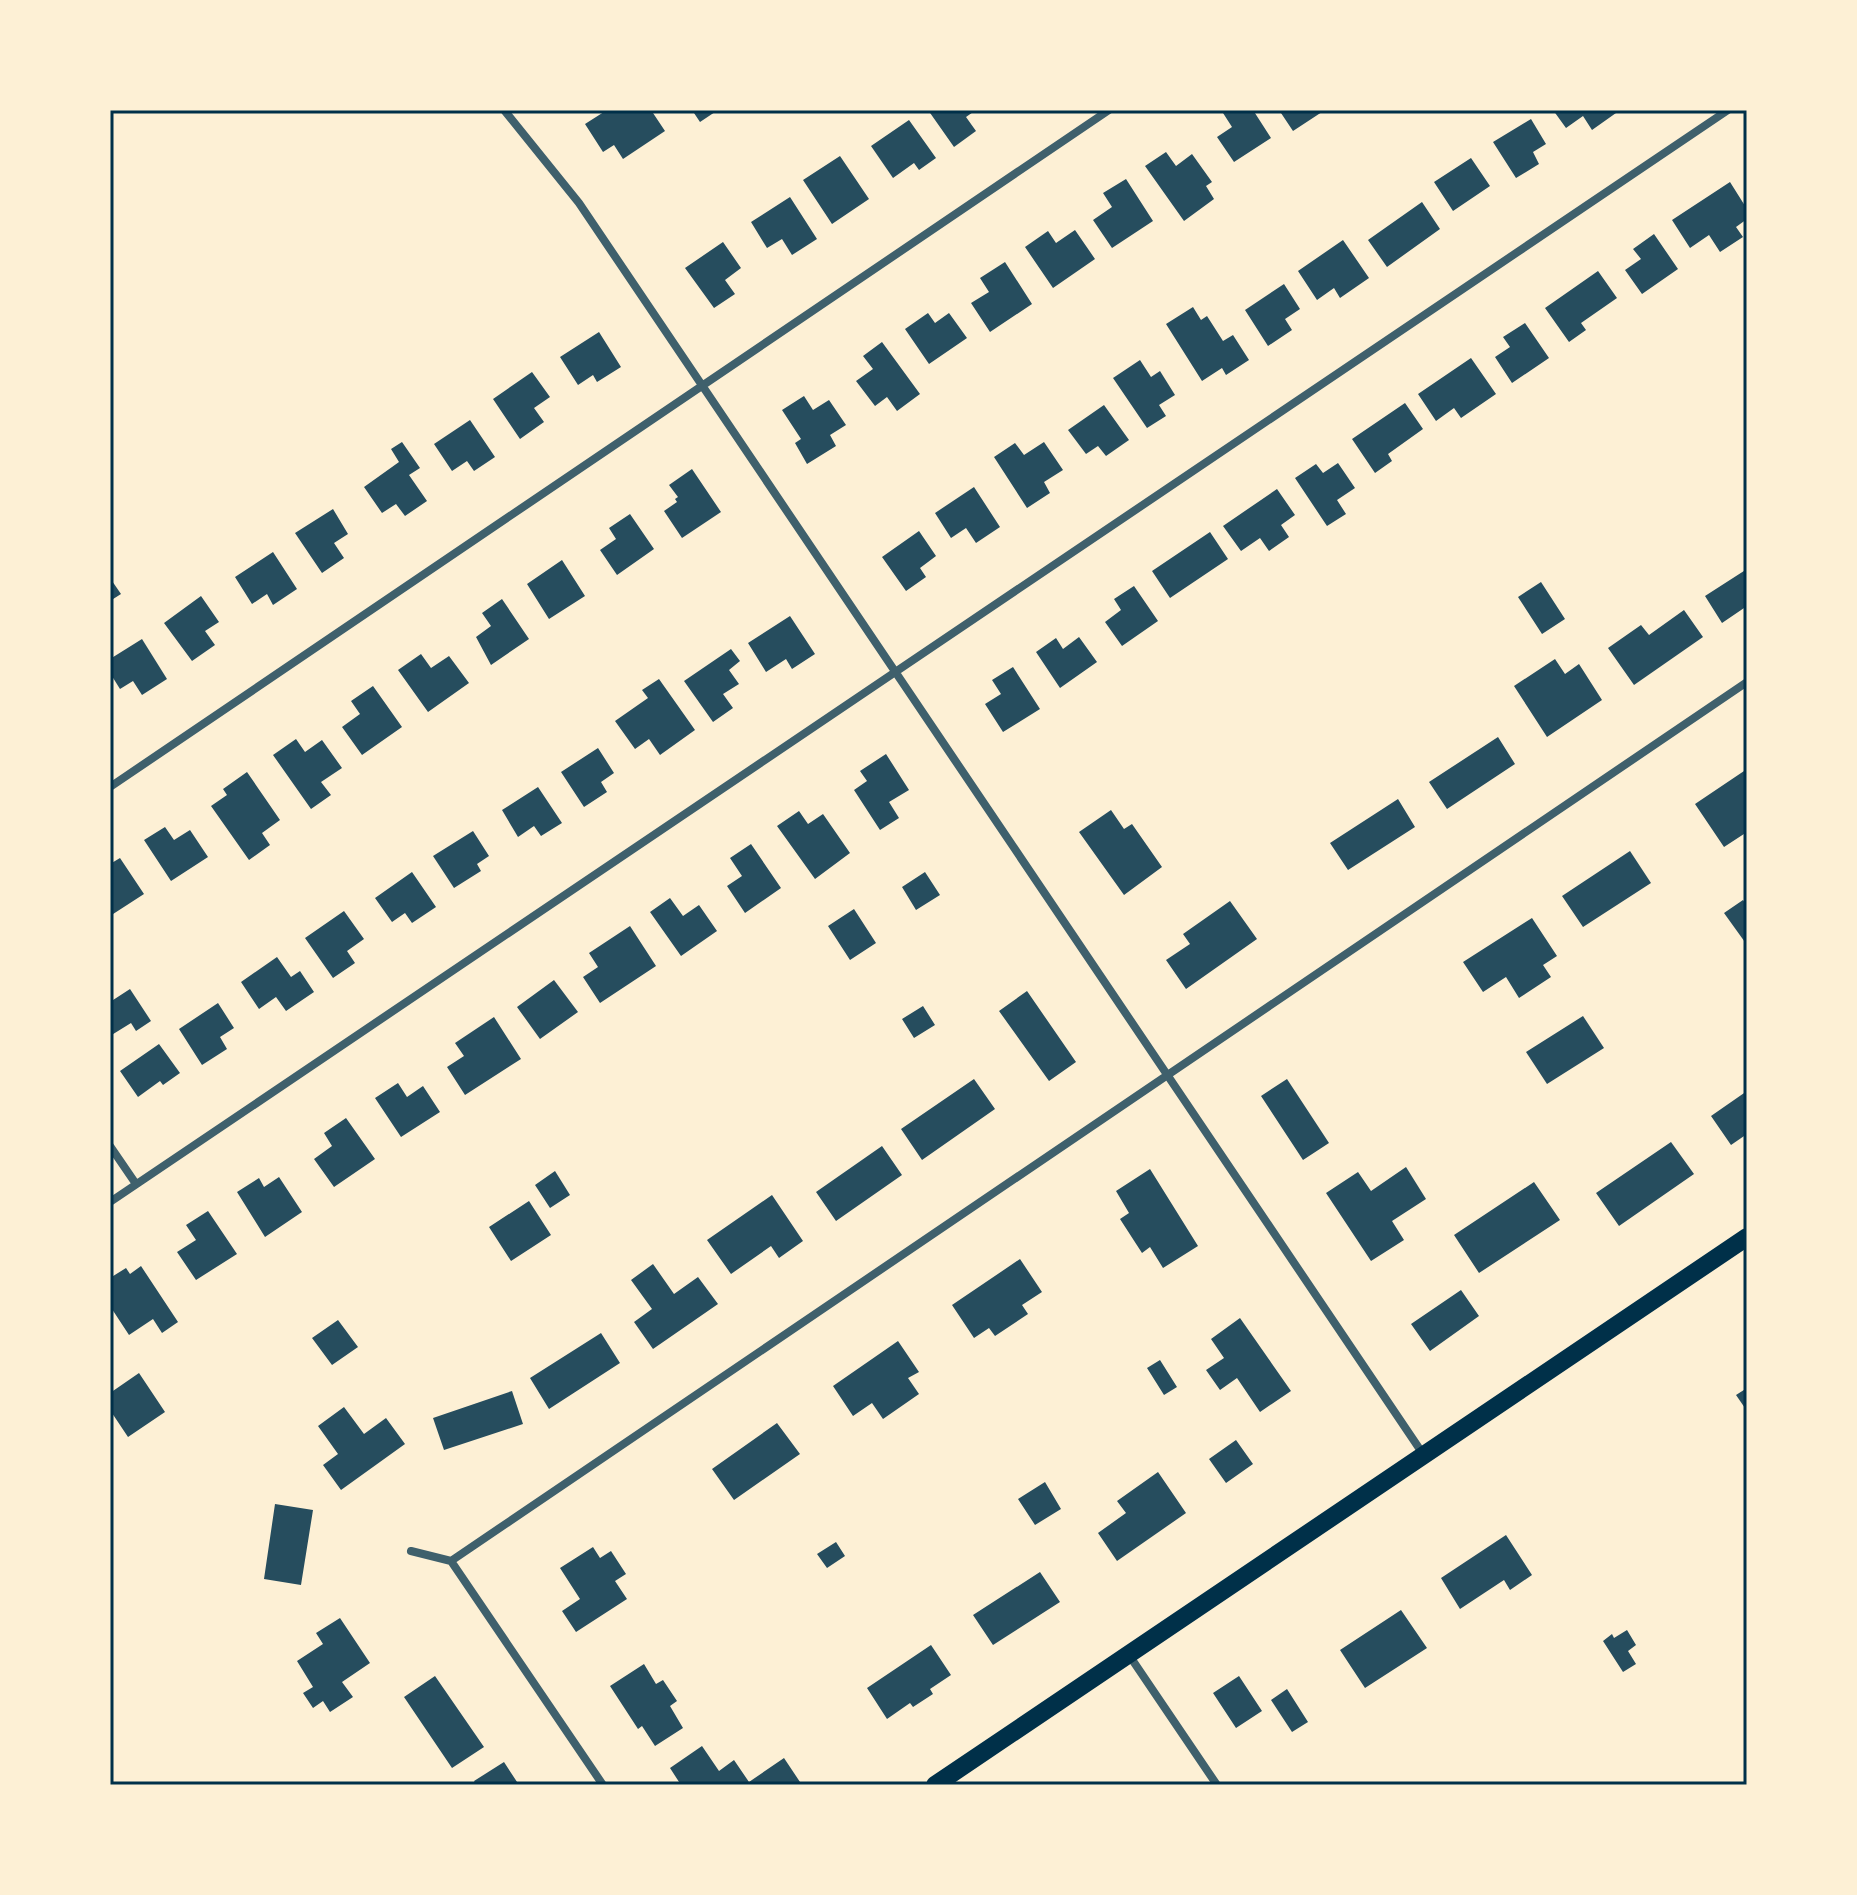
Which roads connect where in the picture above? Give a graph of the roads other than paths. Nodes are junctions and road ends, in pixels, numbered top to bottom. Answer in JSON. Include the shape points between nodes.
{"nodes":[{"id":1,"x":504,"y":110,"type":"edge"},
{"id":2,"x":1109,"y":110,"type":"edge"},
{"id":3,"x":1728,"y":110,"type":"edge"},
{"id":4,"x":702,"y":384,"type":"junction"},
{"id":5,"x":895,"y":671,"type":"junction"},
{"id":6,"x":1747,"y":682,"type":"edge"},
{"id":7,"x":110,"y":787,"type":"edge"},
{"id":8,"x":1168,"y":1075,"type":"junction"},
{"id":9,"x":110,"y":1146,"type":"edge"},
{"id":10,"x":136,"y":1184,"type":"junction"},
{"id":11,"x":110,"y":1202,"type":"edge"},
{"id":12,"x":1747,"y":1237,"type":"edge"},
{"id":13,"x":1423,"y":1454,"type":"junction"},
{"id":14,"x":411,"y":1551,"type":"dead end"},
{"id":15,"x":451,"y":1561,"type":"junction"},
{"id":16,"x":1128,"y":1654,"type":"junction"},
{"id":17,"x":603,"y":1785,"type":"edge"},
{"id":18,"x":935,"y":1785,"type":"edge"},
{"id":19,"x":1217,"y":1785,"type":"edge"}],
"edges":[{"from":1,"to":4,"type":"street","via":[[579,203]]},
{"from":2,"to":4,"type":"street"},
{"from":3,"to":5,"type":"street"},
{"from":4,"to":5,"type":"street"},
{"from":4,"to":7,"type":"street"},
{"from":5,"to":8,"type":"street"},
{"from":5,"to":10,"type":"street"},
{"from":6,"to":8,"type":"street"},
{"from":8,"to":13,"type":"street"},
{"from":8,"to":15,"type":"street"},
{"from":9,"to":10,"type":"street"},
{"from":10,"to":11,"type":"street"},
{"from":12,"to":13,"type":"main road"},
{"from":13,"to":16,"type":"main road"},
{"from":14,"to":15,"type":"street"},
{"from":15,"to":17,"type":"street"},
{"from":16,"to":18,"type":"main road"},
{"from":16,"to":19,"type":"street"}]}
